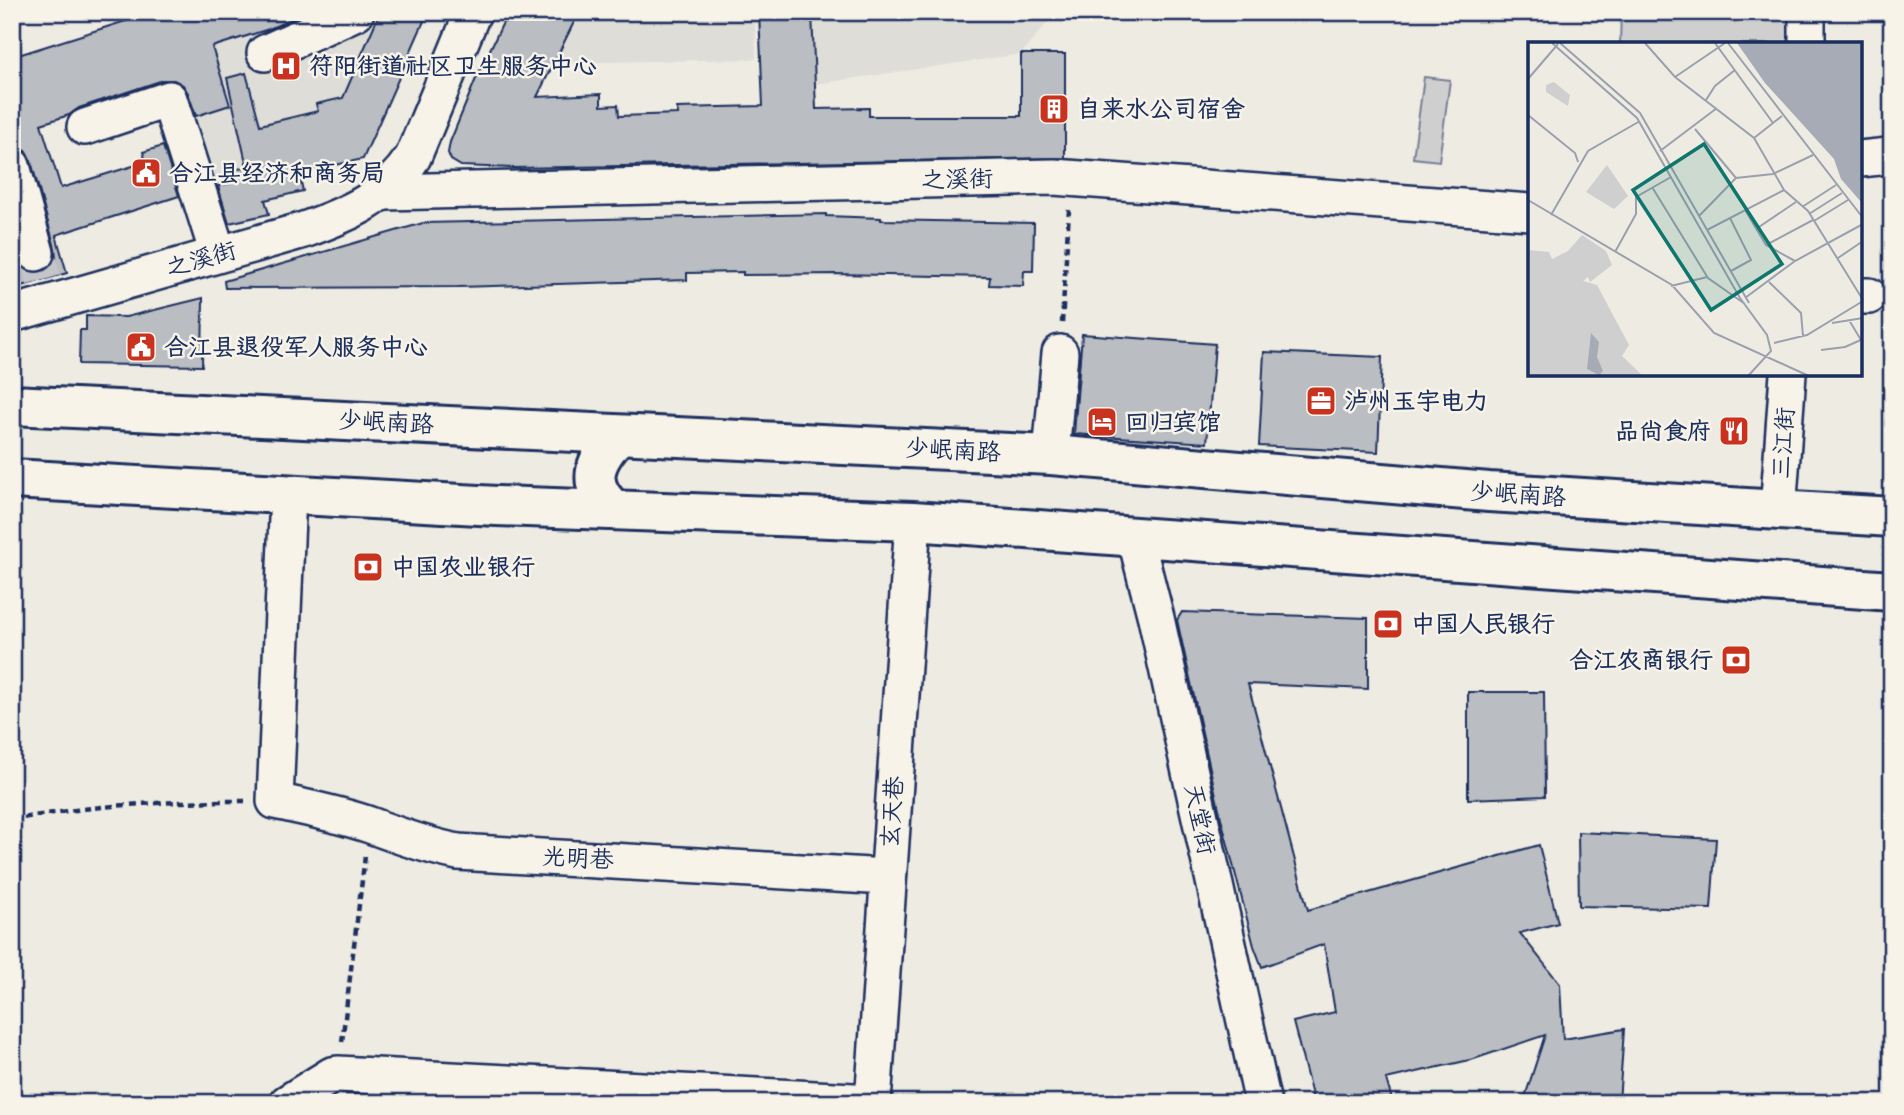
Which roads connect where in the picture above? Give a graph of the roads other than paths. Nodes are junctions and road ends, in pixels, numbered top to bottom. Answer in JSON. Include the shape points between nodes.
{"nodes":[{"id":1,"x":356,"y":12,"type":"edge"},
{"id":2,"x":473,"y":12,"type":"edge"},
{"id":3,"x":1807,"y":12,"type":"edge"},
{"id":4,"x":1807,"y":42,"type":"edge"},
{"id":5,"x":265,"y":54,"type":"dead end"},
{"id":6,"x":85,"y":127,"type":"dead end"},
{"id":7,"x":12,"y":166,"type":"edge"},
{"id":8,"x":384,"y":191,"type":"junction"},
{"id":9,"x":1528,"y":212,"type":"edge"},
{"id":10,"x":218,"y":254,"type":"junction"},
{"id":11,"x":44,"y":279,"type":"junction"},
{"id":12,"x":12,"y":314,"type":"edge"},
{"id":13,"x":1060,"y":353,"type":"road end"},
{"id":14,"x":1788,"y":376,"type":"edge"},
{"id":15,"x":12,"y":405,"type":"edge"},
{"id":16,"x":618,"y":435,"type":"junction"},
{"id":17,"x":1051,"y":455,"type":"junction"},
{"id":18,"x":12,"y":479,"type":"edge"},
{"id":19,"x":288,"y":494,"type":"junction"},
{"id":20,"x":614,"y":510,"type":"junction"},
{"id":21,"x":1778,"y":511,"type":"junction"},
{"id":22,"x":1892,"y":517,"type":"edge"},
{"id":23,"x":914,"y":521,"type":"junction"},
{"id":24,"x":1135,"y":536,"type":"junction"},
{"id":25,"x":1892,"y":591,"type":"edge"},
{"id":26,"x":887,"y":877,"type":"junction"},
{"id":27,"x":333,"y":1084,"type":"edge"},
{"id":28,"x":578,"y":1095,"type":"edge"},
{"id":29,"x":873,"y":1102,"type":"edge"},
{"id":30,"x":287,"y":1103,"type":"edge"},
{"id":31,"x":1263,"y":1103,"type":"edge"}],
"edges":[{"from":1,"to":5,"type":"street"},
{"from":2,"to":8,"type":"street","name":"之溪街","via":[[413,157]]},
{"from":3,"to":4,"type":"street"},
{"from":6,"to":10,"type":"street","via":[[169,99]]},
{"from":7,"to":11,"type":"street"},
{"from":8,"to":9,"type":"street","name":"之溪街","via":[[1071,178]]},
{"from":8,"to":10,"type":"street","name":"之溪街","via":[[336,219]]},
{"from":10,"to":11,"type":"street","name":"之溪街"},
{"from":11,"to":12,"type":"street","name":"之溪街"},
{"from":13,"to":17,"type":"street"},
{"from":14,"to":21,"type":"street","name":"三江街"},
{"from":15,"to":16,"type":"main road","name":"少岷南路"},
{"from":16,"to":17,"type":"main road","name":"少岷南路"},
{"from":16,"to":20,"type":"main road","via":[[605,449],[596,473],[602,500]]},
{"from":17,"to":21,"type":"main road","name":"少岷南路"},
{"from":18,"to":19,"type":"main road"},
{"from":19,"to":20,"type":"main road"},
{"from":19,"to":26,"type":"street","name":"光明巷","via":[[275,801],[458,852]]},
{"from":20,"to":23,"type":"main road"},
{"from":21,"to":22,"type":"main road","name":"少岷南路"},
{"from":23,"to":24,"type":"main road"},
{"from":23,"to":26,"type":"street","name":"玄天巷"},
{"from":24,"to":25,"type":"main road"},
{"from":24,"to":31,"type":"street","name":"天堂街"},
{"from":26,"to":29,"type":"street","name":"玄天巷"},
{"from":27,"to":28,"type":"street"},
{"from":27,"to":30,"type":"street"},
{"from":28,"to":29,"type":"street"}]}
